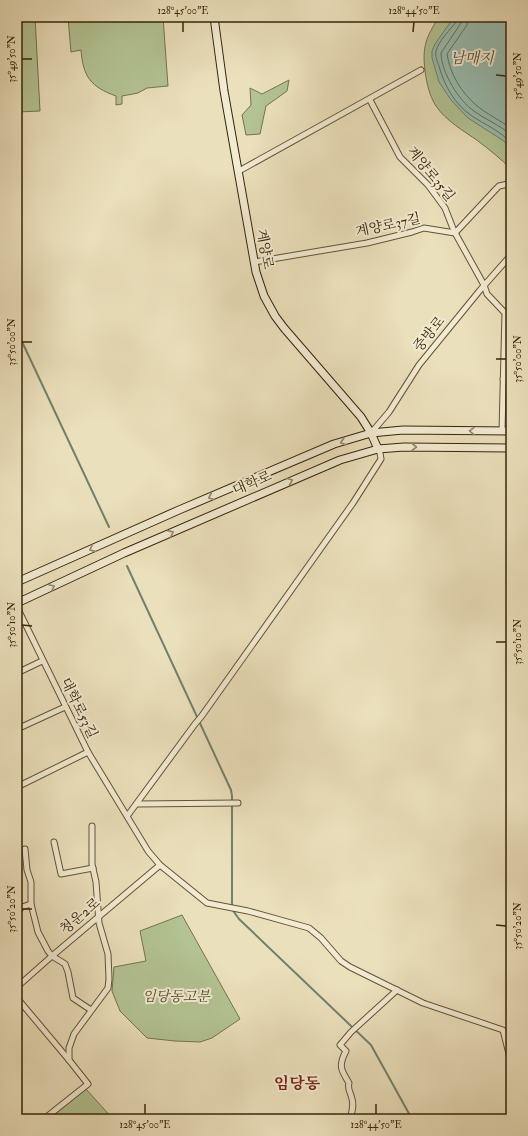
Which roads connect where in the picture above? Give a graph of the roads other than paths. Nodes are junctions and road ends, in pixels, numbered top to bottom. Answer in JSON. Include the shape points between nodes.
{"nodes":[{"id":1,"x":214,"y":17,"type":"edge"},
{"id":2,"x":421,"y":70,"type":"dead end"},
{"id":3,"x":370,"y":100,"type":"junction"},
{"id":4,"x":238,"y":171,"type":"junction"},
{"id":5,"x":508,"y":184,"type":"dead end"},
{"id":6,"x":455,"y":233,"type":"junction"},
{"id":7,"x":511,"y":255,"type":"edge"},
{"id":8,"x":254,"y":262,"type":"junction"},
{"id":9,"x":484,"y":285,"type":"junction"},
{"id":10,"x":505,"y":313,"type":"junction"},
{"id":11,"x":511,"y":313,"type":"edge"},
{"id":12,"x":503,"y":379,"type":"junction"},
{"id":13,"x":511,"y":379,"type":"edge"},
{"id":14,"x":502,"y":431,"type":"junction"},
{"id":15,"x":511,"y":431,"type":"edge"},
{"id":16,"x":371,"y":433,"type":"junction"},
{"id":17,"x":511,"y":448,"type":"edge"},
{"id":18,"x":378,"y":449,"type":"junction"},
{"id":19,"x":17,"y":582,"type":"edge"},
{"id":20,"x":17,"y":603,"type":"edge"},
{"id":21,"x":17,"y":607,"type":"edge"},
{"id":22,"x":42,"y":661,"type":"junction"},
{"id":23,"x":17,"y":673,"type":"edge"},
{"id":24,"x":65,"y":707,"type":"junction"},
{"id":25,"x":17,"y":729,"type":"edge"},
{"id":26,"x":88,"y":752,"type":"junction"},
{"id":27,"x":17,"y":787,"type":"edge"},
{"id":28,"x":238,"y":803,"type":"dead end"},
{"id":29,"x":137,"y":804,"type":"junction"},
{"id":30,"x":128,"y":815,"type":"junction"},
{"id":31,"x":92,"y":826,"type":"dead end"},
{"id":32,"x":54,"y":842,"type":"dead end"},
{"id":33,"x":25,"y":849,"type":"dead end"},
{"id":34,"x":160,"y":865,"type":"junction"},
{"id":35,"x":93,"y":868,"type":"junction"},
{"id":36,"x":30,"y":904,"type":"junction"},
{"id":37,"x":17,"y":912,"type":"edge"},
{"id":38,"x":98,"y":916,"type":"junction"},
{"id":39,"x":52,"y":956,"type":"junction"},
{"id":40,"x":17,"y":988,"type":"edge"},
{"id":41,"x":397,"y":990,"type":"junction"},
{"id":42,"x":17,"y":998,"type":"edge"},
{"id":43,"x":91,"y":1010,"type":"junction"},
{"id":44,"x":69,"y":1060,"type":"junction"},
{"id":45,"x":511,"y":1062,"type":"edge"},
{"id":46,"x":44,"y":1119,"type":"edge"},
{"id":47,"x":350,"y":1119,"type":"edge"}],
"edges":[{"from":1,"to":4,"type":"main road","name":"계양로"},
{"from":2,"to":3,"type":"street"},
{"from":3,"to":4,"type":"street"},
{"from":3,"to":6,"type":"street","name":"계양로35길","via":[[400,157],[428,185],[445,208]]},
{"from":4,"to":8,"type":"main road","name":"계양로"},
{"from":5,"to":6,"type":"street","via":[[499,186]]},
{"from":6,"to":8,"type":"street","name":"계양로37길","via":[[424,228],[367,243]]},
{"from":6,"to":9,"type":"street","name":"계양로35길"},
{"from":7,"to":9,"type":"street","name":"중방로"},
{"from":8,"to":16,"type":"main road","name":"계양로","via":[[264,296],[275,316],[361,417]]},
{"from":9,"to":10,"type":"street","name":"계양로35길","via":[[487,294]]},
{"from":9,"to":16,"type":"street","name":"중방로","via":[[419,365],[389,412]]},
{"from":10,"to":11,"type":"street"},
{"from":10,"to":12,"type":"street"},
{"from":12,"to":13,"type":"street"},
{"from":12,"to":14,"type":"street"},
{"from":14,"to":15,"type":"main road"},
{"from":14,"to":16,"type":"main road","one_way":true,"via":[[403,430]]},
{"from":16,"to":18,"type":"main road","name":"계양로"},
{"from":16,"to":19,"type":"main road","one_way":true,"via":[[326,448]]},
{"from":18,"to":17,"type":"main road","name":"대학로","one_way":true},
{"from":20,"to":18,"type":"main road","name":"대학로","one_way":true,"via":[[244,500],[340,460]]},
{"from":18,"to":29,"type":"street","via":[[381,459],[379,464],[353,503]]},
{"from":21,"to":22,"type":"street","name":"대학로53길"},
{"from":22,"to":23,"type":"street"},
{"from":22,"to":24,"type":"street","name":"대학로53길"},
{"from":24,"to":25,"type":"street"},
{"from":24,"to":26,"type":"street","name":"대학로53길"},
{"from":26,"to":27,"type":"street"},
{"from":26,"to":30,"type":"street","name":"대학로53길"},
{"from":28,"to":29,"type":"street"},
{"from":29,"to":30,"type":"street"},
{"from":30,"to":34,"type":"street","name":"대학로53길","via":[[148,851]]},
{"from":31,"to":35,"type":"street"},
{"from":32,"to":35,"type":"street","via":[[61,874]]},
{"from":33,"to":36,"type":"street","via":[[31,882]]},
{"from":34,"to":38,"type":"street","name":"청운2로"},
{"from":34,"to":41,"type":"street","name":"대학로53길","via":[[208,902],[309,928],[341,961]]},
{"from":35,"to":38,"type":"street"},
{"from":36,"to":37,"type":"street"},
{"from":36,"to":39,"type":"street","via":[[38,932]]},
{"from":38,"to":39,"type":"street","name":"청운2로"},
{"from":38,"to":43,"type":"street","via":[[108,954],[109,979],[108,988]]},
{"from":39,"to":40,"type":"street","name":"청운2로"},
{"from":39,"to":43,"type":"street","via":[[65,964],[73,998]]},
{"from":41,"to":45,"type":"street","name":"대학로53길","via":[[423,1003],[503,1030]]},
{"from":41,"to":47,"type":"street","via":[[340,1045],[346,1051],[341,1070],[349,1083],[352,1099]]},
{"from":42,"to":44,"type":"street"},
{"from":43,"to":44,"type":"street","via":[[74,1034],[69,1048]]},
{"from":44,"to":46,"type":"street","via":[[88,1084]]}]}
